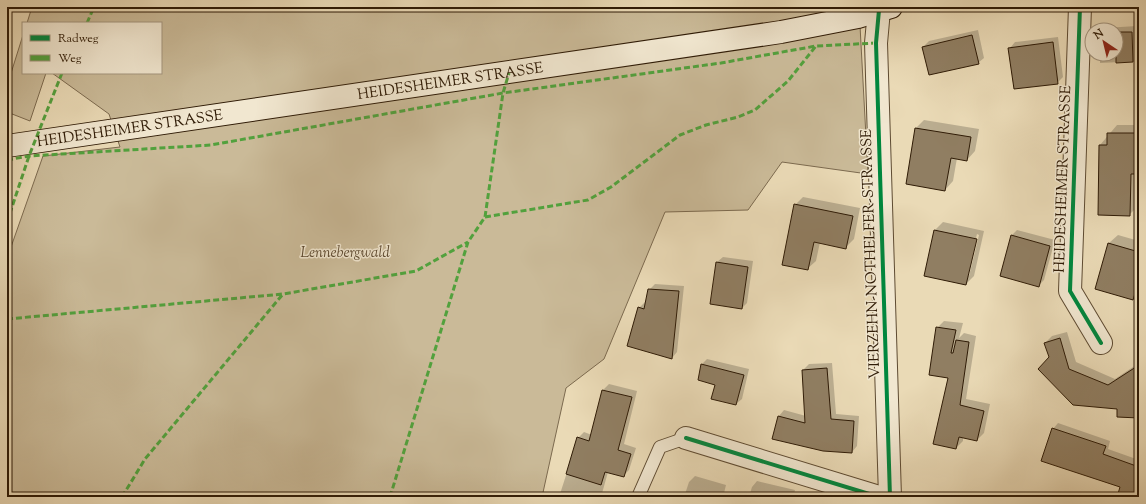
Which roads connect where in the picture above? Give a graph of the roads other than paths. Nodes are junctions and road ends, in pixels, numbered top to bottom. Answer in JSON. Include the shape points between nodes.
{"nodes":[{"id":1,"x":1080,"y":7,"type":"edge"},
{"id":2,"x":885,"y":9,"type":"edge"},
{"id":3,"x":7,"y":146,"type":"edge"},
{"id":4,"x":1101,"y":342,"type":"dead end"},
{"id":5,"x":686,"y":438,"type":"joint"},
{"id":6,"x":638,"y":497,"type":"edge"},
{"id":7,"x":879,"y":497,"type":"edge"},
{"id":8,"x":890,"y":497,"type":"edge"}],
"edges":[{"from":1,"to":4,"type":"street","name":"HEIDESHEIMER STRASSE","via":[[1070,291]]},
{"from":2,"to":3,"type":"street","name":"HEIDESHEIMER STRASSE","via":[[781,32]]},
{"from":2,"to":8,"type":"street","name":"VIERZEHN-NOTHELFER-STRASSE","via":[[876,43]]},
{"from":5,"to":6,"type":"lane","via":[[660,448]]},
{"from":5,"to":7,"type":"street"}]}
